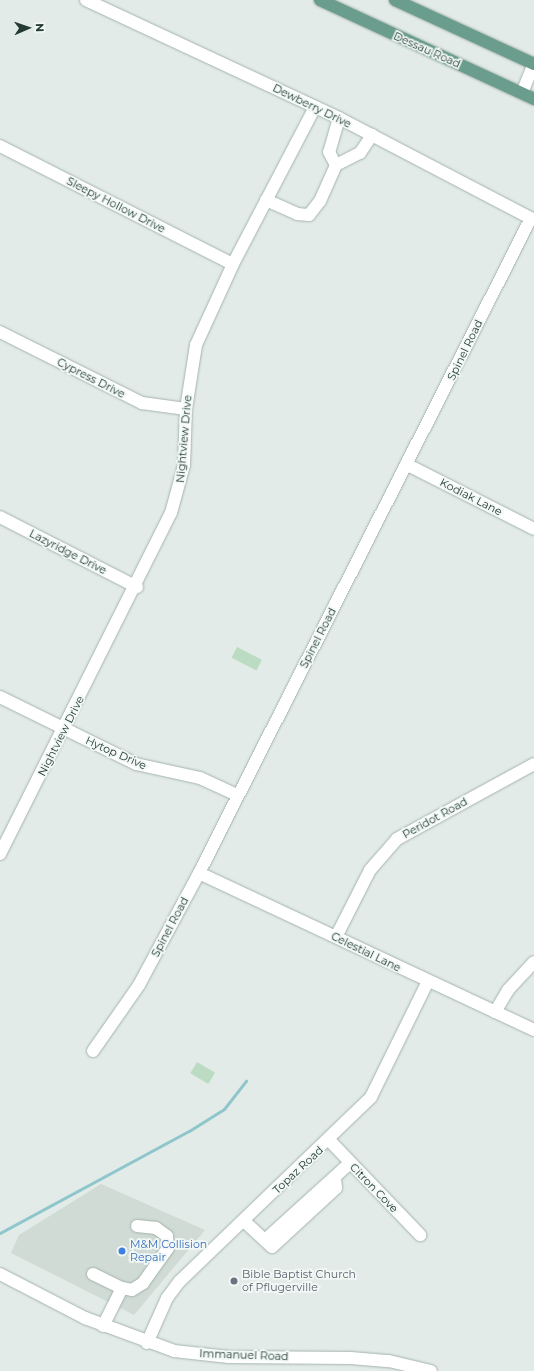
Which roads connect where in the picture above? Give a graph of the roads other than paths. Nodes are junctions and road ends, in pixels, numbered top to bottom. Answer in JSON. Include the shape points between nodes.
{"nodes":[{"id":1,"x":86,"y":0,"type":"edge"},
{"id":2,"x":320,"y":0,"type":"edge"},
{"id":3,"x":395,"y":0,"type":"edge"},
{"id":4,"x":534,"y":64,"type":"edge"},
{"id":5,"x":522,"y":93,"type":"junction"},
{"id":6,"x":534,"y":99,"type":"edge"},
{"id":7,"x":315,"y":107,"type":"junction"},
{"id":8,"x":339,"y":118,"type":"junction"},
{"id":9,"x":372,"y":135,"type":"junction"},
{"id":10,"x":0,"y":146,"type":"edge"},
{"id":11,"x":336,"y":165,"type":"junction"},
{"id":12,"x":266,"y":200,"type":"junction"},
{"id":13,"x":532,"y":219,"type":"edge"},
{"id":14,"x":233,"y":264,"type":"junction"},
{"id":15,"x":0,"y":332,"type":"edge"},
{"id":16,"x":186,"y":409,"type":"junction"},
{"id":17,"x":408,"y":465,"type":"junction"},
{"id":18,"x":0,"y":517,"type":"edge"},
{"id":19,"x":534,"y":529,"type":"edge"},
{"id":20,"x":137,"y":587,"type":"junction"},
{"id":21,"x":0,"y":697,"type":"edge"},
{"id":22,"x":65,"y":730,"type":"junction"},
{"id":23,"x":534,"y":764,"type":"edge"},
{"id":24,"x":237,"y":795,"type":"junction"},
{"id":25,"x":0,"y":854,"type":"edge"},
{"id":26,"x":199,"y":873,"type":"junction"},
{"id":27,"x":336,"y":937,"type":"junction"},
{"id":28,"x":534,"y":962,"type":"edge"},
{"id":29,"x":428,"y":981,"type":"junction"},
{"id":30,"x":495,"y":1012,"type":"junction"},
{"id":31,"x":534,"y":1030,"type":"edge"},
{"id":32,"x":93,"y":1051,"type":"dead end"},
{"id":33,"x":329,"y":1140,"type":"junction"},
{"id":34,"x":350,"y":1163,"type":"junction"},
{"id":35,"x":244,"y":1221,"type":"junction"},
{"id":36,"x":137,"y":1226,"type":"dead end"},
{"id":37,"x":420,"y":1235,"type":"dead end"},
{"id":38,"x":0,"y":1274,"type":"edge"},
{"id":39,"x":93,"y":1274,"type":"dead end"},
{"id":40,"x":122,"y":1288,"type":"junction"},
{"id":41,"x":104,"y":1326,"type":"junction"},
{"id":42,"x":147,"y":1343,"type":"junction"},
{"id":43,"x":431,"y":1371,"type":"edge"}],
"edges":[{"from":1,"to":7,"type":"street","name":"Dewberry Drive"},
{"from":2,"to":5,"type":"main road","name":"Dessau Road"},
{"from":3,"to":4,"type":"main road"},
{"from":4,"to":5,"type":"street"},
{"from":5,"to":6,"type":"main road","name":"Dessau Road"},
{"from":7,"to":8,"type":"street","name":"Dewberry Drive"},
{"from":7,"to":12,"type":"street","name":"Nightview Drive"},
{"from":8,"to":9,"type":"street","name":"Dewberry Drive"},
{"from":8,"to":11,"type":"street","via":[[329,152]]},
{"from":9,"to":11,"type":"street","via":[[360,153]]},
{"from":9,"to":13,"type":"street","name":"Dewberry Drive"},
{"from":10,"to":14,"type":"street","name":"Sleepy Hollow Drive"},
{"from":11,"to":12,"type":"street","via":[[320,201],[309,215],[297,214]]},
{"from":12,"to":14,"type":"street","name":"Nightview Drive"},
{"from":13,"to":17,"type":"street","name":"Spinel Road"},
{"from":14,"to":16,"type":"street","name":"Nightview Drive","via":[[195,350]]},
{"from":15,"to":16,"type":"street","name":"Cypress Drive","via":[[142,403]]},
{"from":16,"to":20,"type":"street","name":"Nightview Drive","via":[[180,490]]},
{"from":17,"to":19,"type":"street","name":"Kodiak Lane"},
{"from":17,"to":24,"type":"street","name":"Spinel Road"},
{"from":18,"to":20,"type":"street","name":"Lazyridge Drive"},
{"from":20,"to":22,"type":"street","name":"Nightview Drive"},
{"from":21,"to":22,"type":"street","name":"Hytop Drive"},
{"from":22,"to":24,"type":"street","name":"Hytop Drive","via":[[136,764],[200,778]]},
{"from":22,"to":25,"type":"street","name":"Nightview Drive"},
{"from":23,"to":27,"type":"street","name":"Peridot Road","via":[[397,839],[370,870]]},
{"from":24,"to":26,"type":"street","name":"Spinel Road"},
{"from":26,"to":27,"type":"street","name":"Celestial Lane"},
{"from":26,"to":32,"type":"street","name":"Spinel Road","via":[[139,985]]},
{"from":27,"to":29,"type":"street","name":"Celestial Lane"},
{"from":28,"to":30,"type":"street","via":[[508,990]]},
{"from":29,"to":30,"type":"street","name":"Celestial Lane"},
{"from":29,"to":33,"type":"street","name":"Topaz Road","via":[[371,1097]]},
{"from":30,"to":31,"type":"street","name":"Celestial Lane"},
{"from":33,"to":34,"type":"street","name":"Citron Cove"},
{"from":33,"to":35,"type":"street","name":"Topaz Road"},
{"from":34,"to":35,"type":"street","via":[[335,1178],[336,1188],[280,1243],[272,1247]]},
{"from":34,"to":37,"type":"street","name":"Citron Cove"},
{"from":35,"to":42,"type":"street","name":"Topaz Road","via":[[167,1298]]},
{"from":36,"to":40,"type":"street","via":[[156,1228],[167,1236],[168,1248],[143,1283],[132,1290]]},
{"from":38,"to":41,"type":"street","name":"Immanuel Road"},
{"from":39,"to":40,"type":"street"},
{"from":40,"to":41,"type":"street"},
{"from":41,"to":42,"type":"street","name":"Immanuel Road"},
{"from":42,"to":43,"type":"street","name":"Immanuel Road","via":[[201,1354],[389,1361]]}]}
